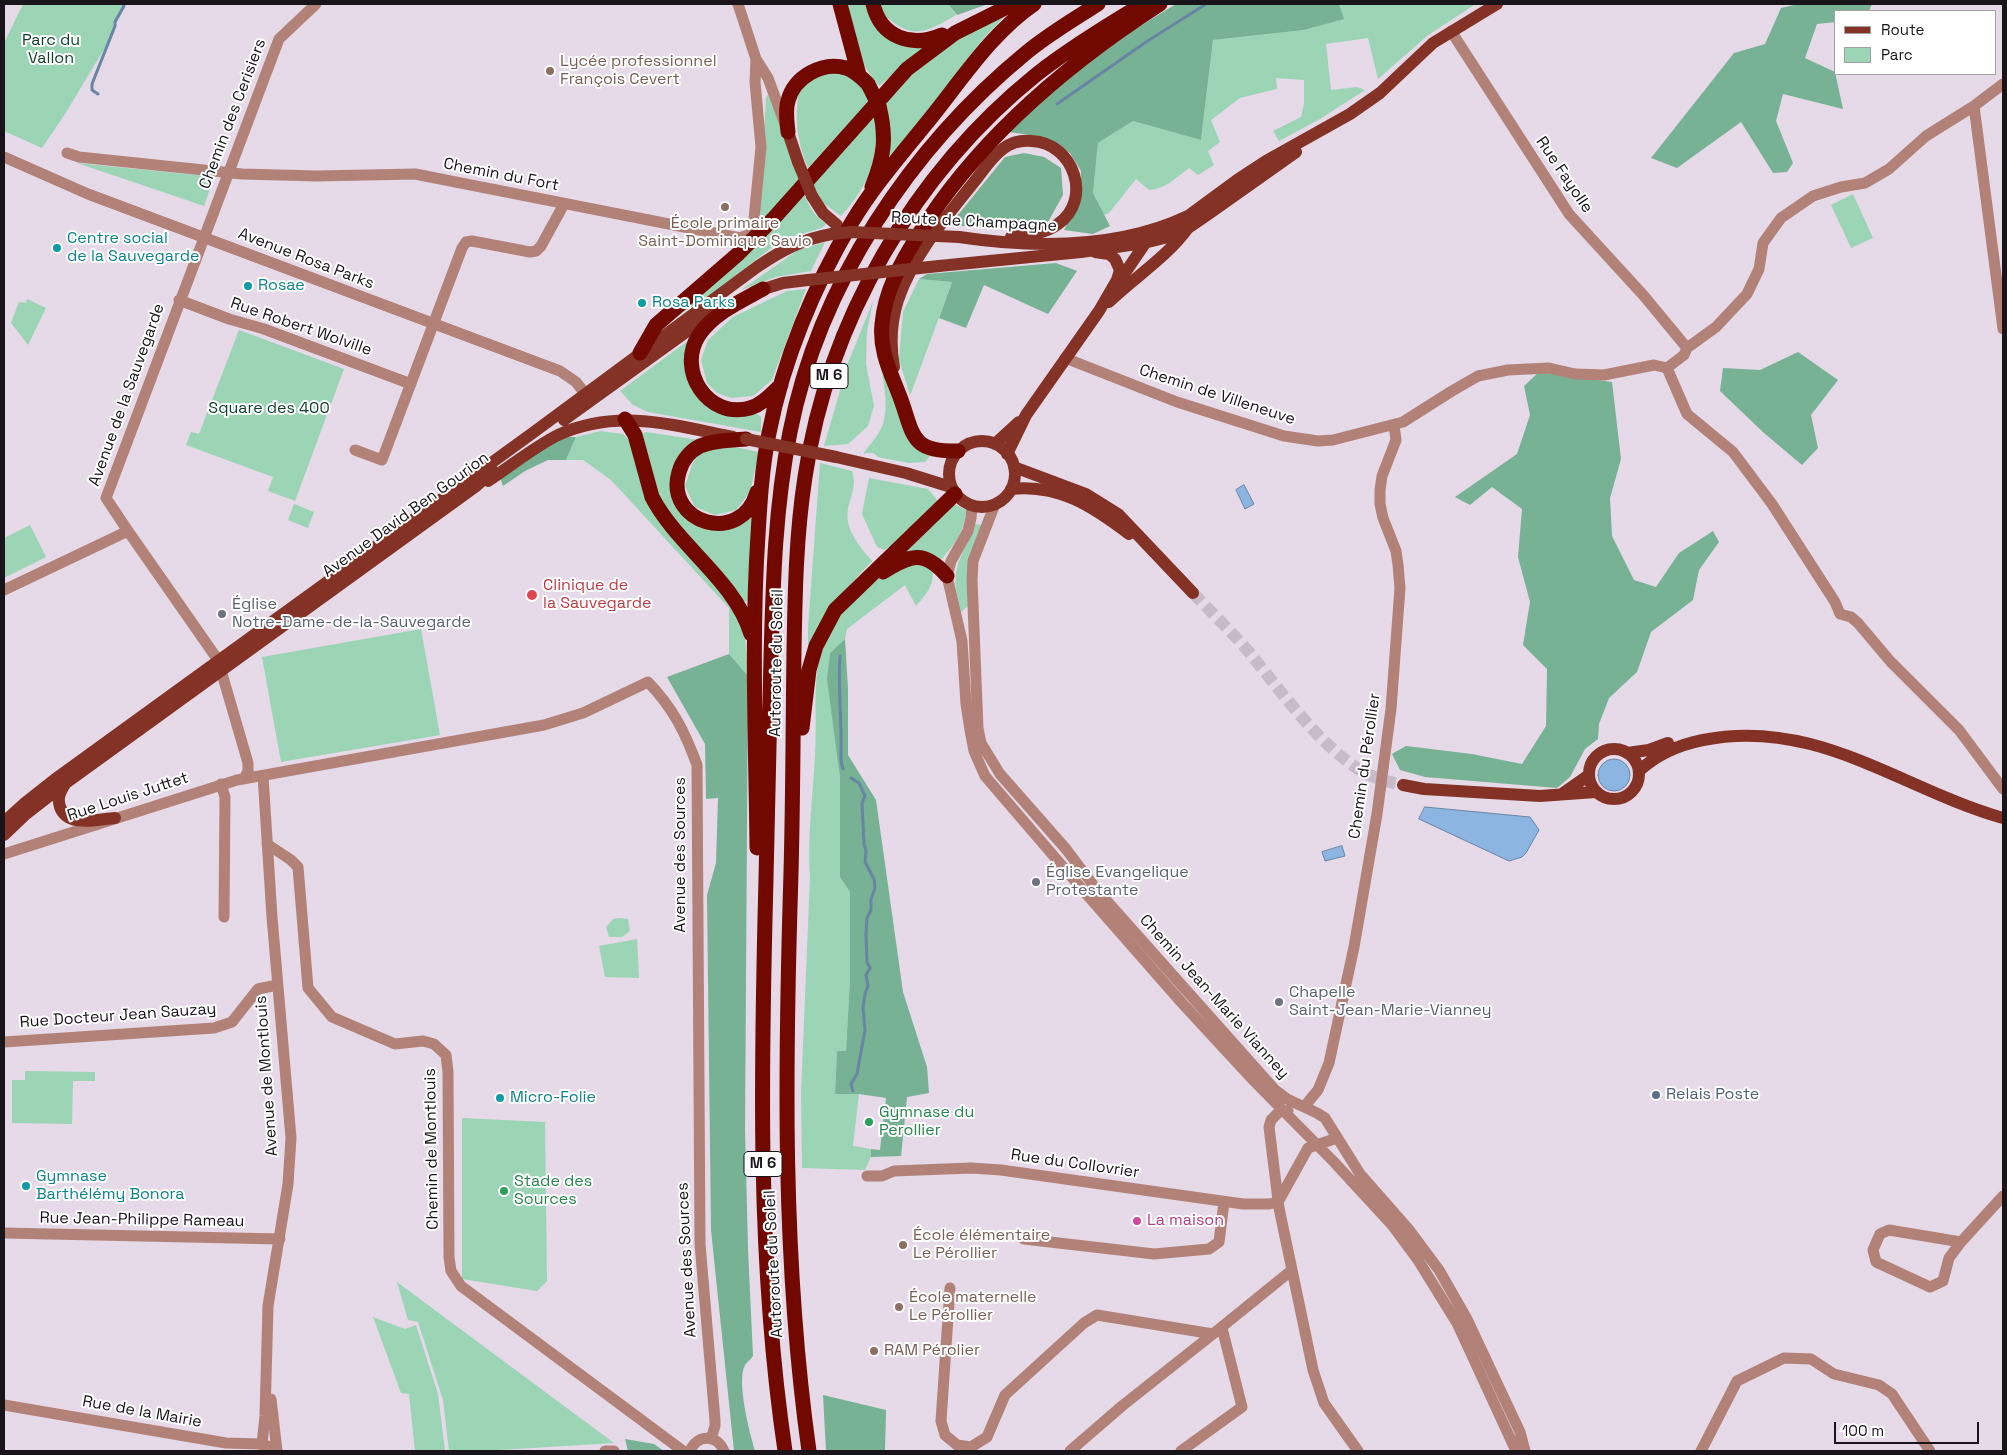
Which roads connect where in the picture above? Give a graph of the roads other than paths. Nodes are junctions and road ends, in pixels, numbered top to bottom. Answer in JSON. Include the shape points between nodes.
{"nodes":[{"id":1,"x":316,"y":4,"type":"edge"},
{"id":2,"x":738,"y":4,"type":"edge"},
{"id":3,"x":840,"y":4,"type":"edge"},
{"id":4,"x":873,"y":4,"type":"edge"},
{"id":5,"x":1013,"y":4,"type":"edge"},
{"id":6,"x":1034,"y":4,"type":"edge"},
{"id":7,"x":1098,"y":4,"type":"edge"},
{"id":8,"x":1143,"y":4,"type":"edge"},
{"id":9,"x":1160,"y":4,"type":"edge"},
{"id":10,"x":1497,"y":4,"type":"edge"},
{"id":11,"x":980,"y":19,"type":"junction"},
{"id":12,"x":1451,"y":31,"type":"junction"},
{"id":13,"x":756,"y":59,"type":"junction"},
{"id":14,"x":864,"y":80,"type":"junction"},
{"id":15,"x":2003,"y":84,"type":"edge"},
{"id":16,"x":1974,"y":106,"type":"junction"},
{"id":17,"x":1337,"y":122,"type":"junction"},
{"id":18,"x":788,"y":132,"type":"junction"},
{"id":19,"x":67,"y":153,"type":"dead end"},
{"id":20,"x":4,"y":157,"type":"edge"},
{"id":21,"x":228,"y":173,"type":"junction"},
{"id":22,"x":564,"y":204,"type":"junction"},
{"id":23,"x":864,"y":204,"type":"junction"},
{"id":24,"x":209,"y":221,"type":"joint"},
{"id":25,"x":1170,"y":224,"type":"junction"},
{"id":26,"x":1188,"y":228,"type":"junction"},
{"id":27,"x":835,"y":229,"type":"junction"},
{"id":28,"x":203,"y":237,"type":"junction"},
{"id":29,"x":959,"y":237,"type":"junction"},
{"id":30,"x":1144,"y":242,"type":"junction"},
{"id":31,"x":1081,"y":252,"type":"junction"},
{"id":32,"x":1117,"y":280,"type":"junction"},
{"id":33,"x":763,"y":289,"type":"junction"},
{"id":34,"x":179,"y":300,"type":"junction"},
{"id":35,"x":1100,"y":310,"type":"junction"},
{"id":36,"x":434,"y":324,"type":"junction"},
{"id":37,"x":2003,"y":329,"type":"edge"},
{"id":38,"x":1687,"y":348,"type":"junction"},
{"id":39,"x":640,"y":353,"type":"junction"},
{"id":40,"x":1065,"y":358,"type":"junction"},
{"id":41,"x":1668,"y":368,"type":"junction"},
{"id":42,"x":411,"y":384,"type":"junction"},
{"id":43,"x":780,"y":385,"type":"junction"},
{"id":44,"x":588,"y":396,"type":"junction"},
{"id":45,"x":900,"y":397,"type":"junction"},
{"id":46,"x":1026,"y":415,"type":"junction"},
{"id":47,"x":625,"y":419,"type":"junction"},
{"id":48,"x":1394,"y":425,"type":"junction"},
{"id":49,"x":746,"y":439,"type":"junction"},
{"id":50,"x":995,"y":444,"type":"junction"},
{"id":51,"x":355,"y":450,"type":"dead end"},
{"id":52,"x":958,"y":451,"type":"junction"},
{"id":53,"x":1007,"y":454,"type":"junction"},
{"id":54,"x":1014,"y":467,"type":"junction"},
{"id":55,"x":762,"y":477,"type":"junction"},
{"id":56,"x":474,"y":487,"type":"junction"},
{"id":57,"x":1011,"y":489,"type":"junction"},
{"id":58,"x":953,"y":491,"type":"junction"},
{"id":59,"x":995,"y":504,"type":"junction"},
{"id":60,"x":972,"y":506,"type":"junction"},
{"id":61,"x":128,"y":531,"type":"junction"},
{"id":62,"x":1155,"y":553,"type":"junction"},
{"id":63,"x":947,"y":576,"type":"junction"},
{"id":64,"x":862,"y":584,"type":"junction"},
{"id":65,"x":4,"y":590,"type":"edge"},
{"id":66,"x":1193,"y":593,"type":"tunnel mouth"},
{"id":67,"x":755,"y":646,"type":"junction"},
{"id":68,"x":220,"y":665,"type":"junction"},
{"id":69,"x":1627,"y":753,"type":"junction"},
{"id":70,"x":1864,"y":762,"type":"junction"},
{"id":71,"x":1639,"y":771,"type":"junction"},
{"id":72,"x":1589,"y":775,"type":"junction"},
{"id":73,"x":263,"y":776,"type":"junction"},
{"id":74,"x":244,"y":779,"type":"junction"},
{"id":75,"x":66,"y":783,"type":"junction"},
{"id":76,"x":221,"y":784,"type":"junction"},
{"id":77,"x":1403,"y":786,"type":"tunnel mouth"},
{"id":78,"x":2003,"y":789,"type":"edge"},
{"id":79,"x":1596,"y":792,"type":"junction"},
{"id":80,"x":1562,"y":794,"type":"junction"},
{"id":81,"x":115,"y":818,"type":"junction"},
{"id":82,"x":2003,"y":818,"type":"edge"},
{"id":83,"x":4,"y":822,"type":"edge"},
{"id":84,"x":1026,"y":823,"type":"junction"},
{"id":85,"x":1048,"y":829,"type":"junction"},
{"id":86,"x":4,"y":835,"type":"edge"},
{"id":87,"x":267,"y":844,"type":"junction"},
{"id":88,"x":4,"y":854,"type":"edge"},
{"id":89,"x":791,"y":871,"type":"junction"},
{"id":90,"x":766,"y":875,"type":"junction"},
{"id":91,"x":224,"y":917,"type":"dead end"},
{"id":92,"x":277,"y":985,"type":"junction"},
{"id":93,"x":4,"y":1042,"type":"edge"},
{"id":94,"x":1304,"y":1107,"type":"junction"},
{"id":95,"x":1281,"y":1110,"type":"junction"},
{"id":96,"x":1337,"y":1138,"type":"junction"},
{"id":97,"x":1317,"y":1145,"type":"junction"},
{"id":98,"x":867,"y":1176,"type":"dead end"},
{"id":99,"x":2003,"y":1196,"type":"edge"},
{"id":100,"x":1224,"y":1202,"type":"junction"},
{"id":101,"x":1278,"y":1202,"type":"junction"},
{"id":102,"x":4,"y":1233,"type":"edge"},
{"id":103,"x":280,"y":1238,"type":"junction"},
{"id":104,"x":1024,"y":1239,"type":"dead end"},
{"id":105,"x":1961,"y":1242,"type":"junction"},
{"id":106,"x":1292,"y":1270,"type":"junction"},
{"id":107,"x":950,"y":1288,"type":"dead end"},
{"id":108,"x":1462,"y":1321,"type":"junction"},
{"id":109,"x":1217,"y":1331,"type":"junction"},
{"id":110,"x":1469,"y":1336,"type":"junction"},
{"id":111,"x":4,"y":1405,"type":"edge"},
{"id":112,"x":711,"y":1439,"type":"junction"},
{"id":113,"x":270,"y":1449,"type":"edge"},
{"id":114,"x":606,"y":1451,"type":"edge"},
{"id":115,"x":614,"y":1451,"type":"edge"},
{"id":116,"x":683,"y":1451,"type":"edge"},
{"id":117,"x":690,"y":1451,"type":"edge"},
{"id":118,"x":724,"y":1451,"type":"edge"},
{"id":119,"x":785,"y":1451,"type":"edge"},
{"id":120,"x":809,"y":1451,"type":"edge"},
{"id":121,"x":1070,"y":1451,"type":"edge"},
{"id":122,"x":1181,"y":1451,"type":"edge"},
{"id":123,"x":1358,"y":1451,"type":"edge"},
{"id":124,"x":1516,"y":1451,"type":"edge"},
{"id":125,"x":1525,"y":1451,"type":"edge"},
{"id":126,"x":1701,"y":1451,"type":"edge"},
{"id":127,"x":1930,"y":1451,"type":"edge"}],
"edges":[{"from":1,"to":21,"type":"street","name":"Chemin des Cerisiers","via":[[279,39]]},
{"from":2,"to":13,"type":"street"},
{"from":3,"to":14,"type":"highway"},
{"from":4,"to":11,"type":"highway","via":[[878,19],[887,30],[914,41],[935,39]]},
{"from":5,"to":11,"type":"highway"},
{"from":6,"to":23,"type":"highway","via":[[996,38]]},
{"from":7,"to":90,"type":"highway","name":"Autoroute du Soleil","number":"M 6","via":[[1030,50],[992,83],[940,137],[877,220],[846,275],[820,332],[791,428],[775,534]]},
{"from":8,"to":89,"type":"highway","name":"Autoroute du Soleil","number":"M 6","via":[[1038,74],[982,124],[921,197],[864,291],[847,329],[827,380],[814,430],[799,530],[795,582]]},
{"from":9,"to":45,"type":"highway","via":[[1092,50],[1010,122],[970,164],[929,218],[904,258],[888,293],[882,325],[883,350]]},
{"from":10,"to":12,"type":"main road","name":"Route de Champagne"},
{"from":11,"to":39,"type":"highway","via":[[939,43],[902,74],[774,218],[656,325]]},
{"from":12,"to":17,"type":"main road","name":"Route de Champagne","via":[[1433,43],[1380,93]]},
{"from":12,"to":38,"type":"street","name":"Rue Fayolle","via":[[1569,214]]},
{"from":13,"to":18,"type":"street","via":[[768,78]]},
{"from":13,"to":22,"type":"street","name":"Chemin du Fort","via":[[761,147],[752,229],[748,235],[740,238],[705,233]]},
{"from":14,"to":18,"type":"highway","via":[[846,68],[829,67],[802,78],[788,100]]},
{"from":14,"to":23,"type":"highway","bridge":true,"via":[[879,106],[884,129],[884,148]]},
{"from":15,"to":16,"type":"street"},
{"from":16,"to":37,"type":"street"},
{"from":16,"to":38,"type":"street","via":[[1926,136],[1889,169],[1865,182],[1813,196],[1781,218],[1763,243],[1759,269],[1748,294],[1716,327]]},
{"from":17,"to":25,"type":"main road","name":"Route de Champagne","via":[[1266,161],[1188,216]]},
{"from":17,"to":26,"type":"main road","name":"Route de Champagne"},
{"from":18,"to":27,"type":"main road","bridge":true,"via":[[812,196]]},
{"from":19,"to":21,"type":"street","name":"Chemin du Fort"},
{"from":20,"to":28,"type":"street","name":"Avenue Rosa Parks","via":[[88,194]]},
{"from":21,"to":22,"type":"street","name":"Chemin du Fort","via":[[317,176],[415,174]]},
{"from":21,"to":24,"type":"street","name":"Chemin des Cerisiers"},
{"from":22,"to":36,"type":"street","via":[[536,251],[466,242]]},
{"from":23,"to":43,"type":"highway","via":[[816,291]]},
{"from":24,"to":28,"type":"street","name":"Avenue de la Sauvegarde"},
{"from":25,"to":29,"type":"main road","name":"Route de Champagne","via":[[1131,235],[1076,242],[1010,243]]},
{"from":25,"to":30,"type":"main road"},
{"from":26,"to":30,"type":"main road","name":"Route de Champagne"},
{"from":26,"to":35,"type":"main road","via":[[1168,252]]},
{"from":27,"to":29,"type":"main road","name":"Route de Champagne","bridge":true},
{"from":27,"to":39,"type":"main road","name":"Avenue David Ben Gourion","via":[[786,248]]},
{"from":28,"to":34,"type":"street","name":"Avenue de la Sauvegarde"},
{"from":28,"to":36,"type":"street","name":"Avenue Rosa Parks"},
{"from":29,"to":45,"type":"main road","via":[[1018,236],[1057,225],[1069,214],[1076,195],[1075,174],[1070,162],[1044,143],[1024,140],[1008,145],[991,160],[939,227],[905,283],[896,308],[892,352]]},
{"from":30,"to":31,"type":"main road","name":"Route de Champagne"},
{"from":30,"to":32,"type":"main road"},
{"from":31,"to":32,"type":"main road","via":[[1109,254],[1120,270]]},
{"from":31,"to":33,"type":"main road","name":"Route de Champagne","bridge":true,"via":[[808,280]]},
{"from":32,"to":35,"type":"main road"},
{"from":33,"to":43,"type":"highway","via":[[726,310],[700,333],[691,353],[691,367],[697,386],[706,397],[731,408],[760,404]]},
{"from":33,"to":44,"type":"main road","name":"Avenue David Ben Gourion","via":[[736,298],[620,381]]},
{"from":34,"to":42,"type":"street","name":"Rue Robert Wolville","via":[[264,328]]},
{"from":34,"to":61,"type":"street","name":"Avenue de la Sauvegarde","via":[[106,498]]},
{"from":35,"to":40,"type":"main road"},
{"from":36,"to":42,"type":"street"},
{"from":36,"to":44,"type":"street","name":"Avenue Rosa Parks","via":[[560,370]]},
{"from":38,"to":41,"type":"street","via":[[1684,355]]},
{"from":39,"to":44,"type":"main road","name":"Avenue David Ben Gourion"},
{"from":40,"to":46,"type":"main road"},
{"from":40,"to":48,"type":"street","name":"Chemin de Villeneuve","via":[[1177,402],[1301,440],[1333,440]]},
{"from":41,"to":48,"type":"street","name":"Chemin de Villeneuve","via":[[1654,365],[1604,375],[1575,374],[1549,368],[1508,370],[1478,376]]},
{"from":41,"to":78,"type":"street","via":[[1687,414],[1733,452],[1761,489],[1840,614],[1858,623],[1890,661],[1959,730]]},
{"from":42,"to":51,"type":"street","via":[[382,460]]},
{"from":43,"to":55,"type":"highway"},
{"from":44,"to":56,"type":"main road","name":"Avenue David Ben Gourion"},
{"from":44,"to":68,"type":"main road","name":"Avenue David Ben Gourion","via":[[534,432]]},
{"from":45,"to":52,"type":"highway","via":[[915,438],[929,448]]},
{"from":46,"to":50,"type":"main road"},
{"from":46,"to":53,"type":"main road"},
{"from":47,"to":49,"type":"main road"},
{"from":47,"to":56,"type":"main road","via":[[586,425],[556,436]]},
{"from":47,"to":67,"type":"highway","via":[[635,435],[656,505],[737,602]]},
{"from":48,"to":94,"type":"street","name":"Chemin du Pérollier","via":[[1396,440],[1380,490],[1380,504],[1396,551],[1400,588],[1391,709],[1354,947],[1329,1063],[1318,1090]]},
{"from":49,"to":55,"type":"highway","via":[[702,445],[690,454],[681,465],[678,476],[680,498],[699,520],[711,524],[729,523],[740,518],[752,506]]},
{"from":49,"to":58,"type":"main road","bridge":true,"via":[[906,473]]},
{"from":50,"to":52,"type":"main road","via":[[976,442]]},
{"from":50,"to":53,"type":"main road"},
{"from":52,"to":58,"type":"main road","via":[[949,469]]},
{"from":53,"to":54,"type":"main road"},
{"from":54,"to":57,"type":"main road"},
{"from":54,"to":62,"type":"main road","via":[[1102,502]]},
{"from":55,"to":67,"type":"highway"},
{"from":56,"to":68,"type":"main road","name":"Avenue David Ben Gourion"},
{"from":57,"to":59,"type":"main road"},
{"from":57,"to":62,"type":"main road","via":[[1049,490],[1084,503]]},
{"from":58,"to":60,"type":"main road"},
{"from":58,"to":64,"type":"highway"},
{"from":59,"to":60,"type":"main road"},
{"from":59,"to":85,"type":"street","name":"Chemin Jean-Marie Vianney","via":[[973,562],[981,744],[1000,774]]},
{"from":60,"to":63,"type":"street","via":[[968,532],[951,561]]},
{"from":61,"to":65,"type":"street"},
{"from":61,"to":68,"type":"street","name":"Avenue de la Sauvegarde"},
{"from":62,"to":66,"type":"main road"},
{"from":63,"to":64,"type":"highway","via":[[933,562],[916,557],[906,558]]},
{"from":63,"to":84,"type":"street","name":"Chemin Jean-Marie Vianney","via":[[962,641],[966,704],[974,751],[992,786]]},
{"from":64,"to":89,"type":"highway","via":[[828,620],[809,670]]},
{"from":67,"to":90,"type":"highway","via":[[757,848]]},
{"from":68,"to":74,"type":"street","name":"Avenue de la Sauvegarde","via":[[248,763]]},
{"from":68,"to":75,"type":"main road","name":"Avenue David Ben Gourion"},
{"from":68,"to":83,"type":"main road","name":"Avenue David Ben Gourion","via":[[58,776]]},
{"from":69,"to":70,"type":"main road","via":[[1649,750],[1715,730],[1765,728],[1818,739]]},
{"from":69,"to":71,"type":"main road"},
{"from":69,"to":72,"type":"main road","via":[[1616,750],[1603,752],[1592,762]]},
{"from":70,"to":71,"type":"main road","via":[[1795,739],[1728,737],[1692,742],[1670,750]]},
{"from":70,"to":82,"type":"main road","via":[[1960,804]]},
{"from":71,"to":79,"type":"main road","via":[[1636,786],[1625,797],[1612,799]]},
{"from":72,"to":79,"type":"main road"},
{"from":72,"to":80,"type":"main road"},
{"from":73,"to":74,"type":"street","name":"Rue Louis Juttet"},
{"from":73,"to":87,"type":"street","name":"Avenue de Montlouis"},
{"from":73,"to":112,"type":"street","name":"Avenue des Sources","via":[[544,725],[583,713],[648,682],[676,716],[687,736],[696,765],[700,1244],[715,1420]]},
{"from":74,"to":76,"type":"street","name":"Rue Louis Juttet"},
{"from":75,"to":81,"type":"main road","via":[[58,802],[69,818]]},
{"from":75,"to":86,"type":"main road","name":"Avenue David Ben Gourion"},
{"from":76,"to":81,"type":"street","name":"Rue Louis Juttet"},
{"from":76,"to":91,"type":"street","via":[[224,797]]},
{"from":77,"to":80,"type":"main road","via":[[1540,796]]},
{"from":79,"to":80,"type":"main road"},
{"from":81,"to":88,"type":"street","name":"Rue Louis Juttet"},
{"from":84,"to":85,"type":"street"},
{"from":84,"to":95,"type":"street","name":"Chemin Jean-Marie Vianney","via":[[1145,961]]},
{"from":85,"to":94,"type":"street","name":"Chemin Jean-Marie Vianney","via":[[1097,890],[1275,1090]]},
{"from":87,"to":92,"type":"street","name":"Avenue de Montlouis"},
{"from":87,"to":116,"type":"street","name":"Chemin de Montlouis","via":[[298,867],[308,988],[332,1017],[395,1044],[423,1041],[439,1047],[446,1055],[449,1248],[451,1271],[461,1286]]},
{"from":89,"to":120,"type":"highway","name":"Autoroute du Soleil","number":"M 6","via":[[786,1170],[794,1311]]},
{"from":90,"to":119,"type":"highway","name":"Autoroute du Soleil","number":"M 6","via":[[761,1054],[765,1237],[771,1334]]},
{"from":92,"to":93,"type":"street","name":"Rue Docteur Jean Sauzay","via":[[258,989],[232,1022],[214,1028]]},
{"from":92,"to":103,"type":"street","name":"Avenue de Montlouis","via":[[291,1138]]},
{"from":94,"to":95,"type":"street"},
{"from":94,"to":96,"type":"street","name":"Chemin Jean-Marie Vianney","via":[[1325,1118]]},
{"from":95,"to":97,"type":"street","name":"Chemin Jean-Marie Vianney"},
{"from":95,"to":101,"type":"street","via":[[1269,1127]]},
{"from":96,"to":97,"type":"street"},
{"from":96,"to":108,"type":"street","name":"Chemin Jean-Marie Vianney","via":[[1360,1174],[1439,1270]]},
{"from":97,"to":101,"type":"street","via":[[1308,1148]]},
{"from":97,"to":108,"type":"street","name":"Chemin Jean-Marie Vianney","via":[[1392,1226]]},
{"from":98,"to":100,"type":"street","name":"Rue du Collovrier","via":[[882,1176],[894,1171],[1001,1170]]},
{"from":99,"to":105,"type":"street"},
{"from":100,"to":101,"type":"street","name":"Rue du Collovrier"},
{"from":100,"to":104,"type":"street","via":[[1219,1242],[1208,1249],[1154,1254]]},
{"from":101,"to":106,"type":"street"},
{"from":102,"to":103,"type":"street","name":"Rue Jean-Philippe Rameau"},
{"from":103,"to":113,"type":"street","name":"Avenue de Montlouis","via":[[268,1306],[266,1373],[274,1416]]},
{"from":105,"to":105,"type":"street","via":[[1889,1230],[1880,1234],[1873,1250],[1876,1262],[1930,1288],[1943,1281],[1949,1258]]},
{"from":106,"to":109,"type":"street"},
{"from":106,"to":123,"type":"street","via":[[1312,1370],[1324,1403]]},
{"from":107,"to":109,"type":"street","via":[[941,1422],[945,1435],[956,1445],[971,1447],[987,1437],[1005,1395],[1084,1322],[1097,1315]]},
{"from":108,"to":110,"type":"street","name":"Chemin Jean-Marie Vianney"},
{"from":109,"to":121,"type":"street"},
{"from":109,"to":122,"type":"street","via":[[1242,1407]]},
{"from":110,"to":124,"type":"street","name":"Chemin Jean-Marie Vianney"},
{"from":110,"to":125,"type":"street","name":"Chemin Jean-Marie Vianney","via":[[1520,1432]]},
{"from":111,"to":113,"type":"street","name":"Rue de la Mairie"},
{"from":112,"to":117,"type":"street","via":[[701,1439]]},
{"from":112,"to":118,"type":"street"},
{"from":114,"to":115,"type":"street"},
{"from":126,"to":127,"type":"street","via":[[1737,1381],[1784,1358],[1811,1359],[1834,1374],[1879,1385],[1892,1394]]}]}
